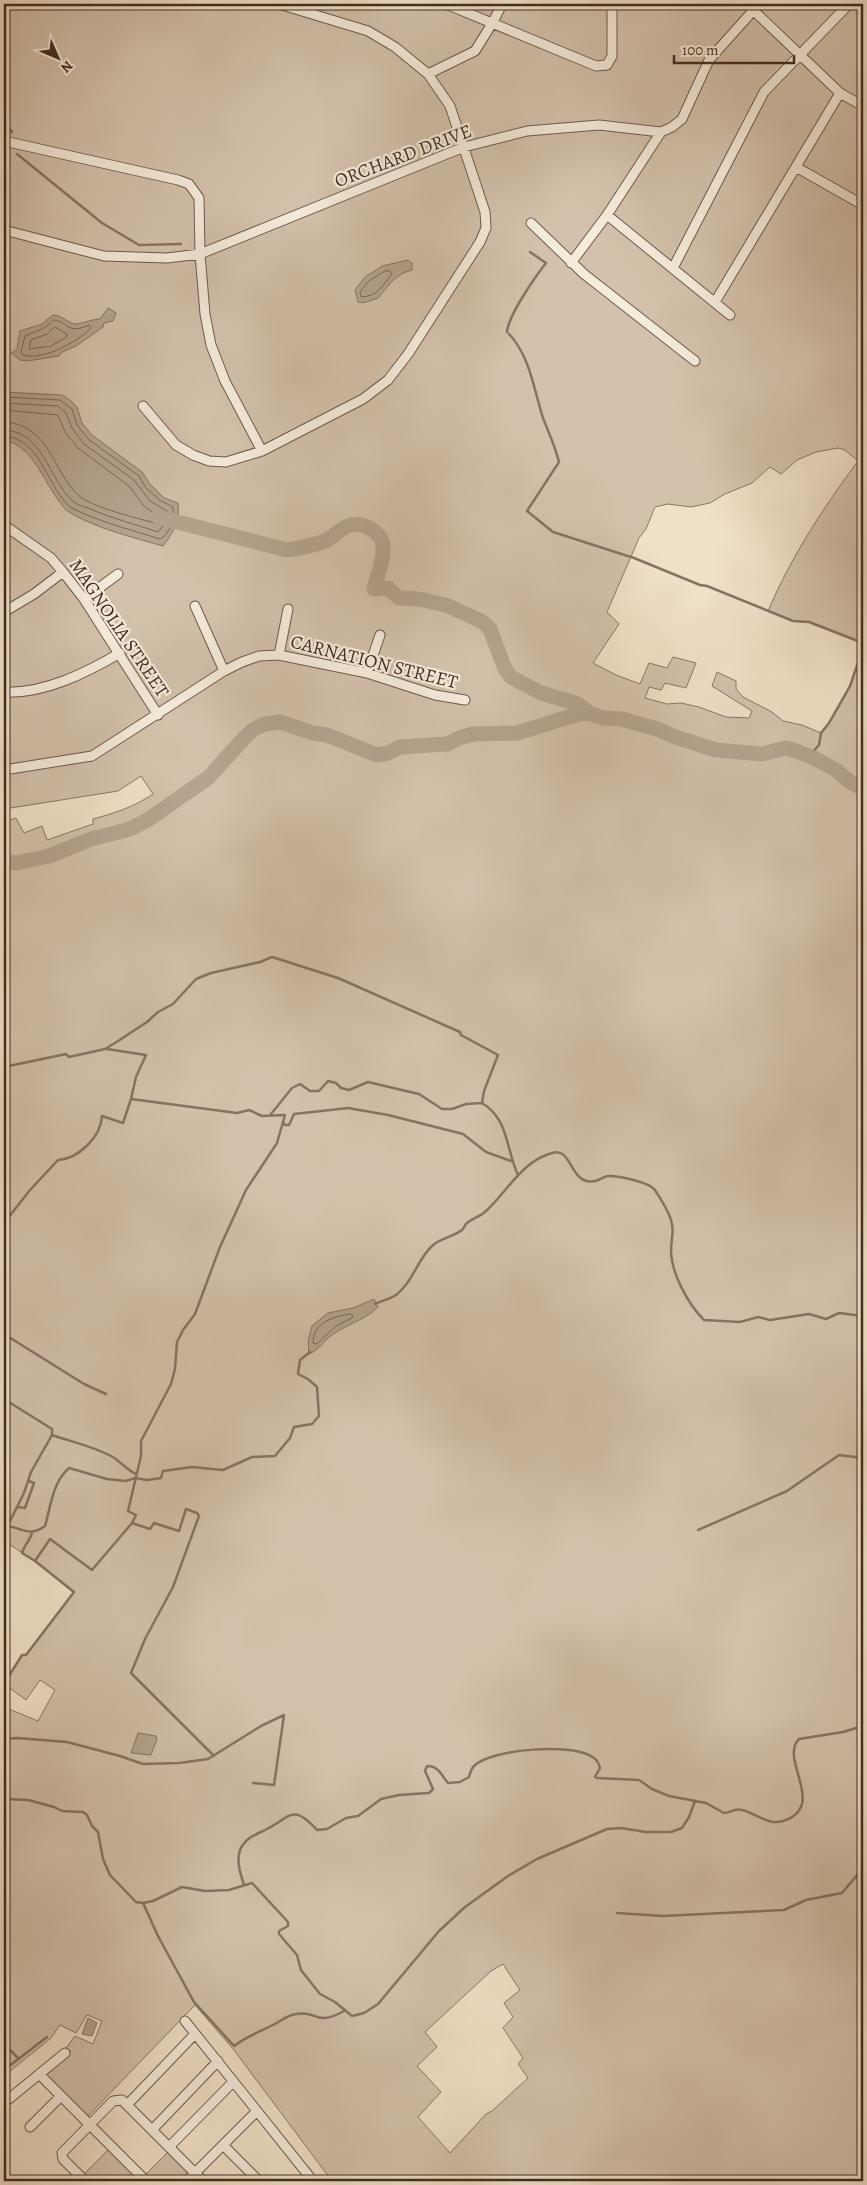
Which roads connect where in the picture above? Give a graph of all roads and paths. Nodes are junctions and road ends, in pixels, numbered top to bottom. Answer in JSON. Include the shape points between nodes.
{"nodes":[{"id":1,"x":279,"y":4,"type":"edge"},
{"id":2,"x":446,"y":4,"type":"edge"},
{"id":3,"x":502,"y":4,"type":"edge"},
{"id":4,"x":612,"y":4,"type":"edge"},
{"id":5,"x":849,"y":4,"type":"edge"},
{"id":6,"x":756,"y":7,"type":"edge"},
{"id":7,"x":493,"y":22,"type":"junction"},
{"id":8,"x":799,"y":54,"type":"junction"},
{"id":9,"x":428,"y":74,"type":"junction"},
{"id":10,"x":840,"y":93,"type":"junction"},
{"id":11,"x":863,"y":106,"type":"edge"},
{"id":12,"x":661,"y":132,"type":"junction"},
{"id":13,"x":4,"y":141,"type":"edge"},
{"id":14,"x":464,"y":148,"type":"junction"},
{"id":15,"x":796,"y":167,"type":"junction"},
{"id":16,"x":863,"y":205,"type":"edge"},
{"id":17,"x":607,"y":215,"type":"junction"},
{"id":18,"x":531,"y":223,"type":"dead end"},
{"id":19,"x":4,"y":230,"type":"edge"},
{"id":20,"x":200,"y":254,"type":"junction"},
{"id":21,"x":571,"y":263,"type":"junction"},
{"id":22,"x":673,"y":268,"type":"junction"},
{"id":23,"x":715,"y":302,"type":"junction"},
{"id":24,"x":730,"y":316,"type":"dead end"},
{"id":25,"x":695,"y":361,"type":"dead end"},
{"id":26,"x":143,"y":406,"type":"dead end"},
{"id":27,"x":262,"y":451,"type":"junction"},
{"id":28,"x":4,"y":525,"type":"edge"},
{"id":29,"x":63,"y":572,"type":"junction"},
{"id":30,"x":118,"y":574,"type":"dead end"},
{"id":31,"x":84,"y":599,"type":"junction"},
{"id":32,"x":194,"y":606,"type":"dead end"},
{"id":33,"x":288,"y":609,"type":"dead end"},
{"id":34,"x":4,"y":612,"type":"edge"},
{"id":35,"x":380,"y":635,"type":"dead end"},
{"id":36,"x":120,"y":653,"type":"junction"},
{"id":37,"x":279,"y":655,"type":"junction"},
{"id":38,"x":224,"y":672,"type":"junction"},
{"id":39,"x":367,"y":673,"type":"junction"},
{"id":40,"x":4,"y":692,"type":"edge"},
{"id":41,"x":465,"y":700,"type":"dead end"},
{"id":42,"x":158,"y":715,"type":"junction"},
{"id":43,"x":4,"y":770,"type":"edge"},
{"id":44,"x":185,"y":2021,"type":"dead end"},
{"id":45,"x":196,"y":2034,"type":"junction"},
{"id":46,"x":64,"y":2053,"type":"dead end"},
{"id":47,"x":218,"y":2061,"type":"junction"},
{"id":48,"x":39,"y":2074,"type":"junction"},
{"id":49,"x":234,"y":2082,"type":"junction"},
{"id":50,"x":61,"y":2096,"type":"junction"},
{"id":51,"x":4,"y":2103,"type":"edge"},
{"id":52,"x":127,"y":2105,"type":"junction"},
{"id":53,"x":256,"y":2112,"type":"junction"},
{"id":54,"x":90,"y":2125,"type":"junction"},
{"id":55,"x":30,"y":2126,"type":"dead end"},
{"id":56,"x":152,"y":2130,"type":"junction"},
{"id":57,"x":223,"y":2145,"type":"junction"},
{"id":58,"x":169,"y":2147,"type":"junction"},
{"id":59,"x":195,"y":2173,"type":"junction"},
{"id":60,"x":85,"y":2181,"type":"edge"},
{"id":61,"x":146,"y":2181,"type":"edge"},
{"id":62,"x":187,"y":2181,"type":"edge"},
{"id":63,"x":203,"y":2181,"type":"edge"},
{"id":64,"x":259,"y":2181,"type":"edge"},
{"id":65,"x":313,"y":2181,"type":"edge"}],
"edges":[{"from":1,"to":9,"type":"street","via":[[368,32],[395,47]]},
{"from":2,"to":7,"type":"street"},
{"from":3,"to":7,"type":"street"},
{"from":4,"to":7,"type":"street","via":[[612,56],[601,67]]},
{"from":5,"to":8,"type":"street"},
{"from":6,"to":8,"type":"street"},
{"from":6,"to":12,"type":"street","via":[[709,60],[682,119]]},
{"from":7,"to":9,"type":"street","via":[[475,51]]},
{"from":8,"to":10,"type":"street"},
{"from":8,"to":22,"type":"street","via":[[764,92]]},
{"from":9,"to":14,"type":"street","via":[[450,106]]},
{"from":10,"to":11,"type":"street"},
{"from":10,"to":15,"type":"street"},
{"from":12,"to":14,"type":"street","name":"ORCHARD DRIVE","via":[[599,125],[536,130]]},
{"from":12,"to":17,"type":"street"},
{"from":13,"to":20,"type":"street","via":[[189,184],[199,198]]},
{"from":14,"to":20,"type":"street","name":"ORCHARD DRIVE"},
{"from":14,"to":27,"type":"street","via":[[485,212],[486,228],[408,354],[388,380],[363,399]]},
{"from":15,"to":16,"type":"street"},
{"from":15,"to":23,"type":"street"},
{"from":17,"to":21,"type":"street"},
{"from":17,"to":22,"type":"street"},
{"from":18,"to":21,"type":"street"},
{"from":19,"to":20,"type":"street","name":"ORCHARD DRIVE","via":[[104,256],[167,258]]},
{"from":20,"to":27,"type":"street","via":[[211,346],[225,381]]},
{"from":21,"to":25,"type":"street"},
{"from":22,"to":23,"type":"street"},
{"from":23,"to":24,"type":"street"},
{"from":26,"to":27,"type":"street","via":[[176,445],[193,455],[209,461],[226,462]]},
{"from":28,"to":29,"type":"street","name":"MAGNOLIA STREET","via":[[51,558]]},
{"from":29,"to":31,"type":"street","name":"MAGNOLIA STREET"},
{"from":29,"to":34,"type":"street"},
{"from":30,"to":31,"type":"street"},
{"from":31,"to":36,"type":"street","name":"MAGNOLIA STREET"},
{"from":32,"to":38,"type":"street"},
{"from":33,"to":37,"type":"street"},
{"from":35,"to":39,"type":"street"},
{"from":36,"to":40,"type":"street","via":[[100,665],[46,687],[20,693]]},
{"from":36,"to":42,"type":"street","name":"MAGNOLIA STREET"},
{"from":37,"to":38,"type":"street","name":"CARNATION STREET","via":[[259,656]]},
{"from":37,"to":39,"type":"street","name":"CARNATION STREET"},
{"from":38,"to":42,"type":"street","name":"CARNATION STREET"},
{"from":39,"to":41,"type":"street","name":"CARNATION STREET","via":[[434,695]]},
{"from":42,"to":43,"type":"street","name":"CARNATION STREET","via":[[92,756]]},
{"from":44,"to":45,"type":"street"},
{"from":45,"to":47,"type":"street"},
{"from":45,"to":52,"type":"street"},
{"from":46,"to":48,"type":"street"},
{"from":47,"to":49,"type":"street"},
{"from":47,"to":56,"type":"street"},
{"from":48,"to":50,"type":"street"},
{"from":48,"to":51,"type":"street"},
{"from":49,"to":53,"type":"street"},
{"from":49,"to":58,"type":"street"},
{"from":50,"to":54,"type":"street"},
{"from":50,"to":55,"type":"street"},
{"from":52,"to":54,"type":"street","via":[[115,2100]]},
{"from":52,"to":56,"type":"street"},
{"from":53,"to":57,"type":"street"},
{"from":53,"to":65,"type":"street"},
{"from":54,"to":60,"type":"street","via":[[62,2155]]},
{"from":54,"to":61,"type":"street"},
{"from":56,"to":58,"type":"street"},
{"from":57,"to":59,"type":"street"},
{"from":57,"to":64,"type":"street"},
{"from":58,"to":59,"type":"street"},
{"from":59,"to":62,"type":"street"},
{"from":59,"to":63,"type":"street"}]}
